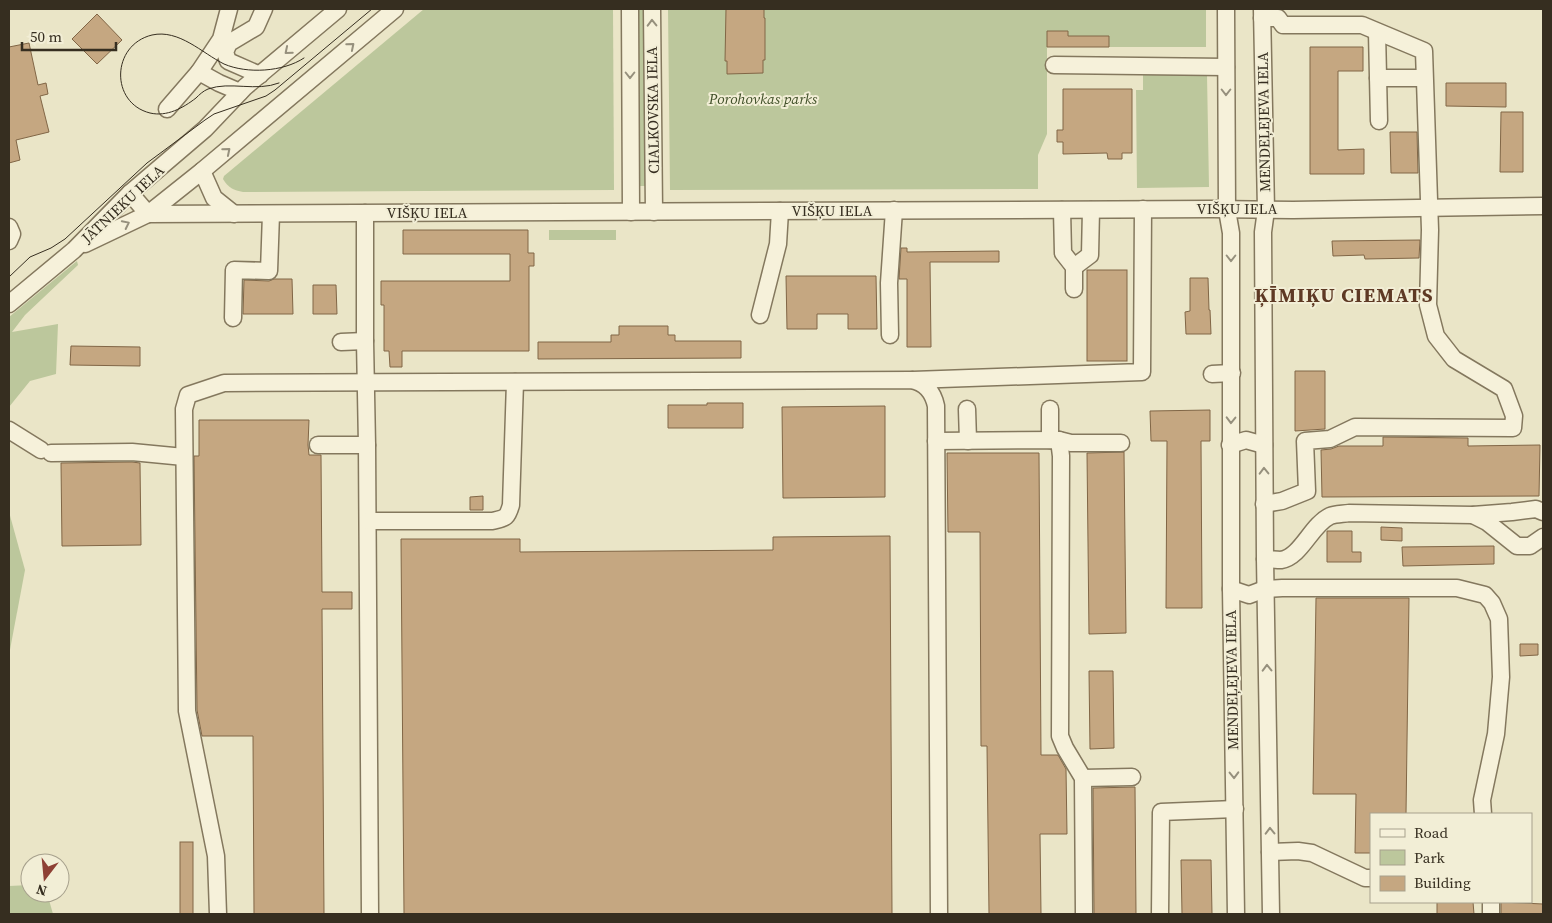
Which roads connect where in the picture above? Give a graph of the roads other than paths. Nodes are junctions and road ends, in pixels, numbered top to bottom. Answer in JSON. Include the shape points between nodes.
{"nodes":[{"id":1,"x":229,"y":9,"type":"edge"},
{"id":2,"x":264,"y":9,"type":"edge"},
{"id":3,"x":338,"y":9,"type":"edge"},
{"id":4,"x":396,"y":9,"type":"edge"},
{"id":5,"x":630,"y":9,"type":"edge"},
{"id":6,"x":652,"y":9,"type":"edge"},
{"id":7,"x":1226,"y":9,"type":"edge"},
{"id":8,"x":1262,"y":13,"type":"edge"},
{"id":9,"x":1377,"y":32,"type":"junction"},
{"id":10,"x":1054,"y":65,"type":"dead end"},
{"id":11,"x":1226,"y":67,"type":"junction"},
{"id":12,"x":199,"y":72,"type":"junction"},
{"id":13,"x":260,"y":75,"type":"junction"},
{"id":14,"x":1378,"y":78,"type":"junction"},
{"id":15,"x":1424,"y":78,"type":"junction"},
{"id":16,"x":240,"y":92,"type":"junction"},
{"id":17,"x":167,"y":109,"type":"dead end"},
{"id":18,"x":1378,"y":121,"type":"dead end"},
{"id":19,"x":202,"y":171,"type":"junction"},
{"id":20,"x":130,"y":193,"type":"junction"},
{"id":21,"x":1543,"y":206,"type":"edge"},
{"id":22,"x":1429,"y":208,"type":"junction"},
{"id":23,"x":1142,"y":209,"type":"junction"},
{"id":24,"x":894,"y":210,"type":"junction"},
{"id":25,"x":1062,"y":210,"type":"junction"},
{"id":26,"x":1091,"y":210,"type":"junction"},
{"id":27,"x":1227,"y":210,"type":"junction"},
{"id":28,"x":1266,"y":210,"type":"junction"},
{"id":29,"x":780,"y":211,"type":"junction"},
{"id":30,"x":631,"y":212,"type":"junction"},
{"id":31,"x":654,"y":212,"type":"junction"},
{"id":32,"x":365,"y":213,"type":"junction"},
{"id":33,"x":148,"y":214,"type":"junction"},
{"id":34,"x":234,"y":214,"type":"junction"},
{"id":35,"x":272,"y":214,"type":"junction"},
{"id":36,"x":9,"y":227,"type":"edge"},
{"id":37,"x":9,"y":241,"type":"edge"},
{"id":38,"x":74,"y":250,"type":"junction"},
{"id":39,"x":1074,"y":267,"type":"junction"},
{"id":40,"x":1074,"y":289,"type":"dead end"},
{"id":41,"x":9,"y":304,"type":"edge"},
{"id":42,"x":760,"y":315,"type":"dead end"},
{"id":43,"x":233,"y":318,"type":"dead end"},
{"id":44,"x":890,"y":334,"type":"dead end"},
{"id":45,"x":365,"y":341,"type":"junction"},
{"id":46,"x":342,"y":342,"type":"dead end"},
{"id":47,"x":1232,"y":373,"type":"junction"},
{"id":48,"x":1212,"y":374,"type":"dead end"},
{"id":49,"x":911,"y":380,"type":"junction"},
{"id":50,"x":366,"y":382,"type":"junction"},
{"id":51,"x":516,"y":382,"type":"junction"},
{"id":52,"x":968,"y":409,"type":"dead end"},
{"id":53,"x":1050,"y":409,"type":"dead end"},
{"id":54,"x":9,"y":430,"type":"edge"},
{"id":55,"x":1054,"y":440,"type":"junction"},
{"id":56,"x":936,"y":441,"type":"junction"},
{"id":57,"x":968,"y":441,"type":"junction"},
{"id":58,"x":1121,"y":443,"type":"dead end"},
{"id":59,"x":367,"y":445,"type":"junction"},
{"id":60,"x":1230,"y":445,"type":"junction"},
{"id":61,"x":318,"y":446,"type":"dead end"},
{"id":62,"x":1264,"y":446,"type":"junction"},
{"id":63,"x":184,"y":457,"type":"junction"},
{"id":64,"x":1264,"y":504,"type":"junction"},
{"id":65,"x":1543,"y":512,"type":"edge"},
{"id":66,"x":1473,"y":514,"type":"junction"},
{"id":67,"x":368,"y":522,"type":"junction"},
{"id":68,"x":1543,"y":536,"type":"edge"},
{"id":69,"x":1265,"y":559,"type":"junction"},
{"id":70,"x":1265,"y":589,"type":"junction"},
{"id":71,"x":1231,"y":590,"type":"junction"},
{"id":72,"x":1132,"y":777,"type":"dead end"},
{"id":73,"x":1083,"y":778,"type":"junction"},
{"id":74,"x":1234,"y":809,"type":"junction"},
{"id":75,"x":1483,"y":813,"type":"edge"},
{"id":76,"x":1270,"y":852,"type":"junction"},
{"id":77,"x":1370,"y":878,"type":"edge"},
{"id":78,"x":218,"y":914,"type":"edge"},
{"id":79,"x":370,"y":914,"type":"edge"},
{"id":80,"x":939,"y":914,"type":"edge"},
{"id":81,"x":1084,"y":914,"type":"edge"},
{"id":82,"x":1160,"y":914,"type":"edge"},
{"id":83,"x":1236,"y":914,"type":"edge"},
{"id":84,"x":1271,"y":914,"type":"edge"}],
"edges":[{"from":1,"to":12,"type":"street","via":[[221,39]]},
{"from":2,"to":13,"type":"street","via":[[256,27],[229,43],[225,52],[228,61]]},
{"from":3,"to":13,"type":"street","name":"JĀTNIEKU IELA","one_way":true},
{"from":19,"to":4,"type":"street","name":"JĀTNIEKU IELA","one_way":true},
{"from":5,"to":30,"type":"street","name":"CIALKOVSKA IELA","one_way":true},
{"from":31,"to":6,"type":"street","name":"CIALKOVSKA IELA","one_way":true},
{"from":7,"to":11,"type":"street","name":"MENDEĻEJEVA IELA"},
{"from":8,"to":9,"type":"street","via":[[1278,18],[1283,25],[1362,25]]},
{"from":8,"to":28,"type":"street","name":"MENDEĻEJEVA IELA"},
{"from":9,"to":14,"type":"street"},
{"from":9,"to":15,"type":"street","via":[[1424,51]]},
{"from":10,"to":11,"type":"street"},
{"from":11,"to":27,"type":"street","name":"MENDEĻEJEVA IELA","one_way":true},
{"from":12,"to":16,"type":"street"},
{"from":12,"to":17,"type":"street"},
{"from":13,"to":16,"type":"street","name":"JĀTNIEKU IELA"},
{"from":14,"to":15,"type":"street"},
{"from":14,"to":18,"type":"street"},
{"from":15,"to":22,"type":"street"},
{"from":16,"to":20,"type":"street","name":"JĀTNIEKU IELA","via":[[205,129]]},
{"from":19,"to":33,"type":"street","name":"JĀTNIEKU IELA"},
{"from":19,"to":34,"type":"street","via":[[214,198]]},
{"from":20,"to":33,"type":"street"},
{"from":20,"to":38,"type":"street","name":"JĀTNIEKU IELA"},
{"from":21,"to":22,"type":"street","name":"VIŠĶU IELA"},
{"from":22,"to":28,"type":"street","name":"VIŠĶU IELA"},
{"from":22,"to":64,"type":"street","via":[[1428,304],[1436,336],[1454,359],[1504,389],[1514,416],[1513,428],[1355,427],[1330,439],[1305,441],[1307,491]]},
{"from":23,"to":26,"type":"street","name":"VIŠĶU IELA"},
{"from":23,"to":27,"type":"street","name":"VIŠĶU IELA"},
{"from":23,"to":49,"type":"street","via":[[1142,372]]},
{"from":24,"to":25,"type":"street","name":"VIŠĶU IELA"},
{"from":24,"to":29,"type":"street","name":"VIŠĶU IELA"},
{"from":24,"to":44,"type":"street","via":[[889,283]]},
{"from":25,"to":26,"type":"street","name":"VIŠĶU IELA"},
{"from":25,"to":39,"type":"street","via":[[1063,253]]},
{"from":26,"to":39,"type":"street","via":[[1090,255]]},
{"from":27,"to":28,"type":"street","name":"VIŠĶU IELA"},
{"from":27,"to":47,"type":"street","name":"MENDEĻEJEVA IELA","one_way":true,"via":[[1231,233]]},
{"from":28,"to":62,"type":"street","name":"MENDEĻEJEVA IELA","via":[[1263,232]]},
{"from":29,"to":31,"type":"street","name":"VIŠĶU IELA"},
{"from":29,"to":42,"type":"street","via":[[778,244]]},
{"from":30,"to":31,"type":"street","name":"VIŠĶU IELA"},
{"from":30,"to":32,"type":"street","name":"VIŠĶU IELA"},
{"from":32,"to":35,"type":"street","name":"VIŠĶU IELA"},
{"from":32,"to":45,"type":"street"},
{"from":33,"to":34,"type":"street","name":"VIŠĶU IELA"},
{"from":38,"to":33,"type":"street","name":"JĀTNIEKU IELA","one_way":true},
{"from":34,"to":35,"type":"street","name":"VIŠĶU IELA"},
{"from":35,"to":43,"type":"street","via":[[269,271],[234,270]]},
{"from":36,"to":37,"type":"street","via":[[12,234]]},
{"from":38,"to":41,"type":"street"},
{"from":39,"to":40,"type":"street"},
{"from":45,"to":46,"type":"street"},
{"from":45,"to":50,"type":"street"},
{"from":47,"to":48,"type":"street"},
{"from":47,"to":60,"type":"street","name":"MENDEĻEJEVA IELA","one_way":true},
{"from":49,"to":51,"type":"street"},
{"from":49,"to":56,"type":"street","via":[[926,386],[934,398]]},
{"from":50,"to":51,"type":"street"},
{"from":50,"to":59,"type":"street"},
{"from":50,"to":63,"type":"street","via":[[224,383],[195,392],[188,395],[184,409]]},
{"from":51,"to":67,"type":"street","via":[[511,505],[505,518],[492,521]]},
{"from":52,"to":57,"type":"street"},
{"from":53,"to":55,"type":"street"},
{"from":54,"to":63,"type":"street","via":[[46,451],[132,452]]},
{"from":55,"to":57,"type":"street"},
{"from":55,"to":58,"type":"street"},
{"from":55,"to":73,"type":"street","via":[[1061,456],[1060,736]]},
{"from":56,"to":57,"type":"street"},
{"from":56,"to":80,"type":"street"},
{"from":59,"to":61,"type":"street"},
{"from":59,"to":67,"type":"street"},
{"from":60,"to":62,"type":"street","via":[[1246,440]]},
{"from":60,"to":71,"type":"street","name":"MENDEĻEJEVA IELA"},
{"from":64,"to":62,"type":"street","name":"MENDEĻEJEVA IELA","one_way":true},
{"from":63,"to":78,"type":"street","via":[[187,711],[216,856]]},
{"from":64,"to":69,"type":"street","name":"MENDEĻEJEVA IELA"},
{"from":65,"to":66,"type":"street","via":[[1536,509]]},
{"from":66,"to":68,"type":"street","via":[[1517,546],[1530,546]]},
{"from":66,"to":69,"type":"street","via":[[1349,513],[1331,516],[1310,533],[1295,552],[1282,560]]},
{"from":67,"to":79,"type":"street"},
{"from":69,"to":70,"type":"street","name":"MENDEĻEJEVA IELA"},
{"from":70,"to":71,"type":"street","via":[[1249,595]]},
{"from":70,"to":75,"type":"street","via":[[1457,588],[1485,595],[1492,602],[1499,619],[1501,677],[1496,734],[1482,800]]},
{"from":76,"to":70,"type":"street","name":"MENDEĻEJEVA IELA","one_way":true},
{"from":71,"to":74,"type":"street","name":"MENDEĻEJEVA IELA","one_way":true},
{"from":72,"to":73,"type":"street"},
{"from":73,"to":81,"type":"street"},
{"from":74,"to":82,"type":"street","via":[[1161,812]]},
{"from":74,"to":83,"type":"street","name":"MENDEĻEJEVA IELA"},
{"from":76,"to":77,"type":"street","via":[[1312,853]]},
{"from":76,"to":84,"type":"street","name":"MENDEĻEJEVA IELA"}]}
